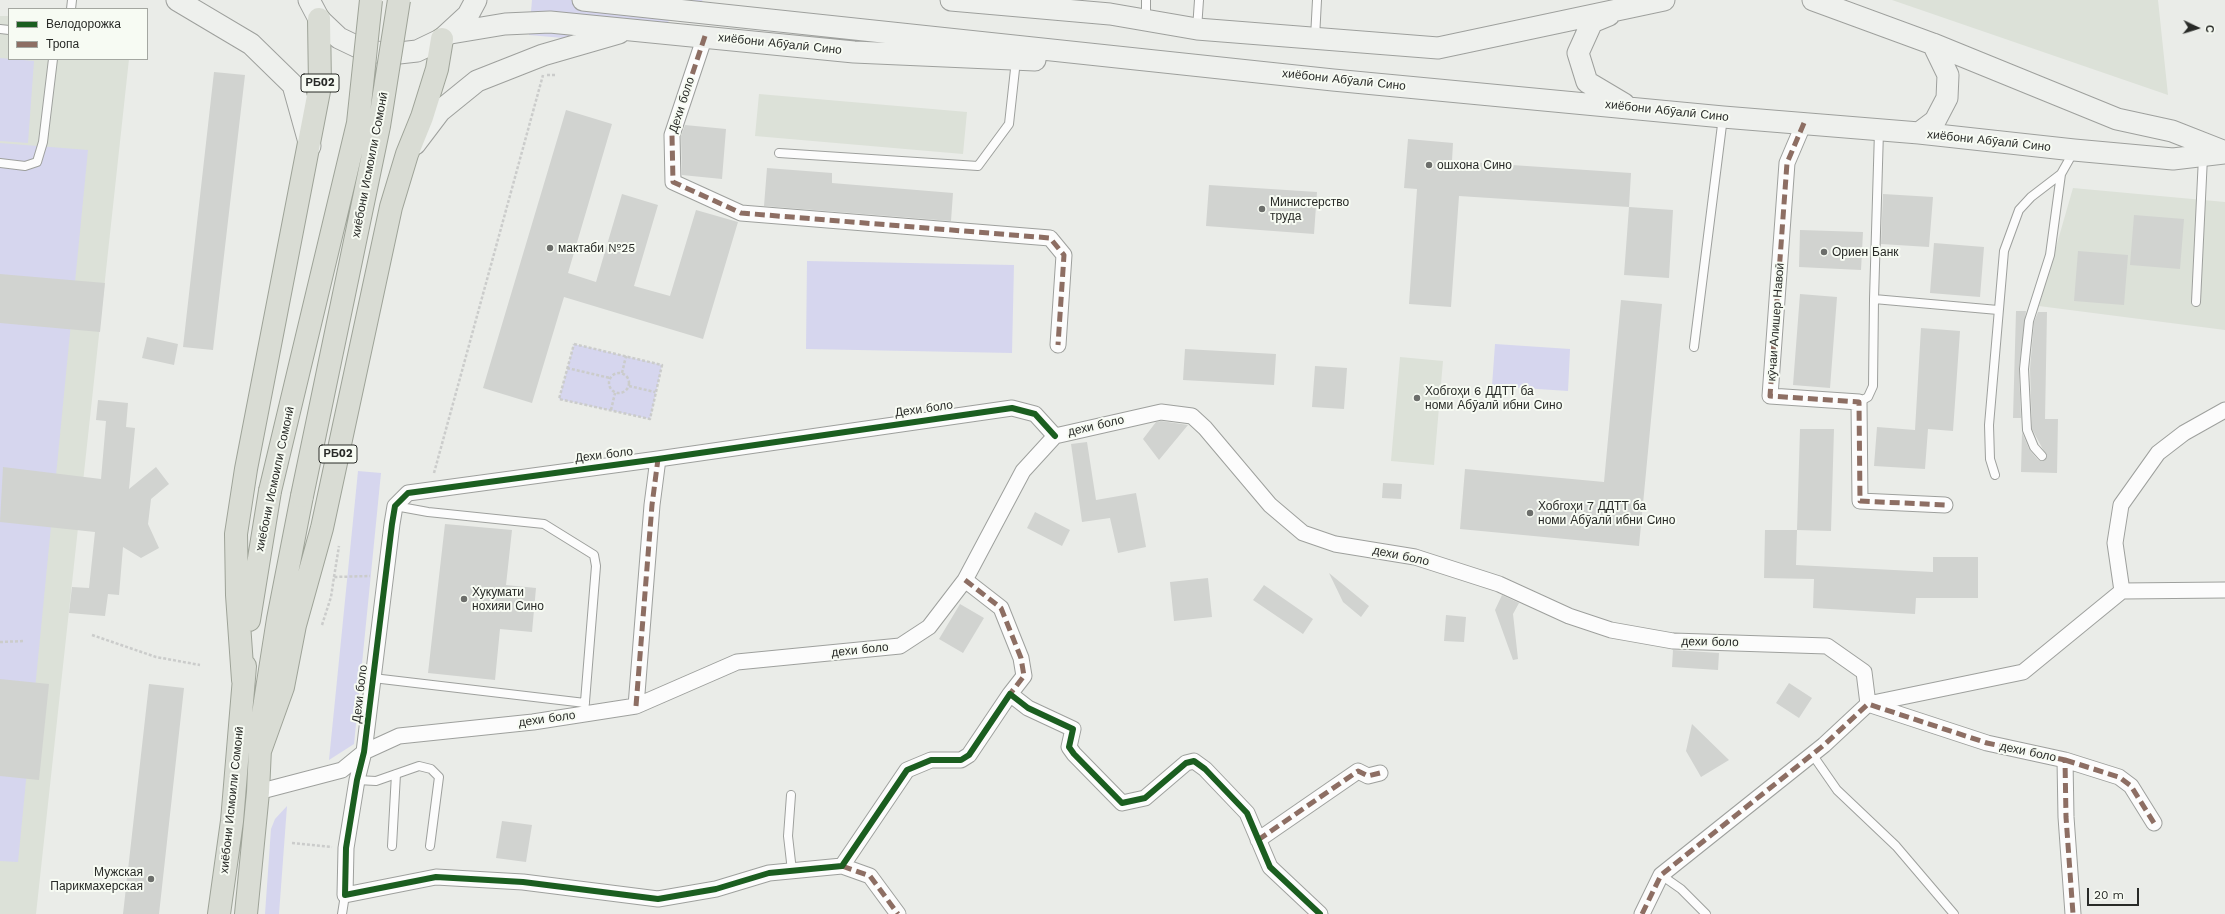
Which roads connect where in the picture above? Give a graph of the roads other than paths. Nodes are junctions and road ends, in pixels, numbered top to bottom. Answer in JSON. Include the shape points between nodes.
{"nodes":[{"id":1,"x":177,"y":0,"type":"edge"},
{"id":2,"x":309,"y":0,"type":"edge"},
{"id":3,"x":371,"y":0,"type":"edge"},
{"id":4,"x":399,"y":0,"type":"edge"},
{"id":5,"x":476,"y":0,"type":"edge"},
{"id":6,"x":583,"y":0,"type":"edge"},
{"id":7,"x":951,"y":0,"type":"edge"},
{"id":8,"x":1080,"y":0,"type":"edge"},
{"id":9,"x":1199,"y":0,"type":"edge"},
{"id":10,"x":1317,"y":0,"type":"edge"},
{"id":11,"x":1664,"y":0,"type":"edge"},
{"id":12,"x":1813,"y":0,"type":"edge"},
{"id":13,"x":1622,"y":9,"type":"junction"},
{"id":14,"x":1146,"y":10,"type":"edge"},
{"id":15,"x":1110,"y":14,"type":"junction"},
{"id":16,"x":319,"y":19,"type":"junction"},
{"id":17,"x":1197,"y":29,"type":"junction"},
{"id":18,"x":629,"y":30,"type":"junction"},
{"id":19,"x":447,"y":36,"type":"junction"},
{"id":20,"x":705,"y":36,"type":"junction"},
{"id":21,"x":1316,"y":38,"type":"junction"},
{"id":22,"x":1933,"y":44,"type":"junction"},
{"id":23,"x":1109,"y":54,"type":"junction"},
{"id":24,"x":1016,"y":59,"type":"junction"},
{"id":25,"x":53,"y":60,"type":"edge"},
{"id":26,"x":1629,"y":107,"type":"junction"},
{"id":27,"x":1723,"y":117,"type":"junction"},
{"id":28,"x":1804,"y":123,"type":"junction"},
{"id":29,"x":1879,"y":130,"type":"junction"},
{"id":30,"x":1919,"y":133,"type":"junction"},
{"id":31,"x":310,"y":146,"type":"junction"},
{"id":32,"x":2074,"y":150,"type":"junction"},
{"id":33,"x":779,"y":153,"type":"dead end"},
{"id":34,"x":2225,"y":153,"type":"edge"},
{"id":35,"x":407,"y":154,"type":"junction"},
{"id":36,"x":2203,"y":155,"type":"junction"},
{"id":37,"x":0,"y":163,"type":"edge"},
{"id":38,"x":2061,"y":174,"type":"junction"},
{"id":39,"x":1874,"y":299,"type":"junction"},
{"id":40,"x":2196,"y":302,"type":"dead end"},
{"id":41,"x":1998,"y":310,"type":"junction"},
{"id":42,"x":1058,"y":345,"type":"dead end"},
{"id":43,"x":1694,"y":347,"type":"dead end"},
{"id":44,"x":1859,"y":402,"type":"junction"},
{"id":45,"x":2225,"y":410,"type":"edge"},
{"id":46,"x":1055,"y":436,"type":"junction"},
{"id":47,"x":2042,"y":456,"type":"dead end"},
{"id":48,"x":658,"y":459,"type":"junction"},
{"id":49,"x":1995,"y":475,"type":"dead end"},
{"id":50,"x":1945,"y":505,"type":"dead end"},
{"id":51,"x":395,"y":506,"type":"junction"},
{"id":52,"x":965,"y":580,"type":"junction"},
{"id":53,"x":2225,"y":590,"type":"edge"},
{"id":54,"x":2122,"y":591,"type":"junction"},
{"id":55,"x":373,"y":678,"type":"junction"},
{"id":56,"x":243,"y":680,"type":"junction"},
{"id":57,"x":1010,"y":694,"type":"junction"},
{"id":58,"x":1868,"y":704,"type":"junction"},
{"id":59,"x":636,"y":706,"type":"junction"},
{"id":60,"x":585,"y":708,"type":"junction"},
{"id":61,"x":260,"y":751,"type":"junction"},
{"id":62,"x":364,"y":752,"type":"junction"},
{"id":63,"x":1812,"y":754,"type":"junction"},
{"id":64,"x":2065,"y":760,"type":"junction"},
{"id":65,"x":1380,"y":773,"type":"dead end"},
{"id":66,"x":396,"y":774,"type":"junction"},
{"id":67,"x":357,"y":780,"type":"junction"},
{"id":68,"x":258,"y":792,"type":"junction"},
{"id":69,"x":791,"y":794,"type":"dead end"},
{"id":70,"x":2154,"y":823,"type":"dead end"},
{"id":71,"x":1258,"y":840,"type":"junction"},
{"id":72,"x":392,"y":846,"type":"dead end"},
{"id":73,"x":430,"y":846,"type":"dead end"},
{"id":74,"x":842,"y":866,"type":"junction"},
{"id":75,"x":792,"y":871,"type":"junction"},
{"id":76,"x":1661,"y":875,"type":"junction"},
{"id":77,"x":345,"y":895,"type":"junction"},
{"id":78,"x":218,"y":914,"type":"edge"},
{"id":79,"x":246,"y":914,"type":"edge"},
{"id":80,"x":342,"y":914,"type":"edge"},
{"id":81,"x":898,"y":914,"type":"edge"},
{"id":82,"x":1320,"y":914,"type":"edge"},
{"id":83,"x":1642,"y":914,"type":"edge"},
{"id":84,"x":1706,"y":914,"type":"edge"},
{"id":85,"x":1954,"y":914,"type":"edge"},
{"id":86,"x":2073,"y":914,"type":"edge"}],
"edges":[{"from":1,"to":31,"type":"main road","via":[[251,44],[292,85]]},
{"from":2,"to":16,"type":"main road"},
{"from":3,"to":56,"type":"highway","name":"хиёбони Исмоили Сомонӣ","number":"РБ02","bridge":true,"via":[[358,123],[270,491],[250,604]]},
{"from":4,"to":61,"type":"highway","name":"хиёбони Исмоили Сомонӣ","number":"РБ02","bridge":true,"via":[[379,126],[277,627],[261,727]]},
{"from":5,"to":19,"type":"main road","via":[[468,15]]},
{"from":6,"to":23,"type":"main road","name":"хиёбони Абӯалӣ Сино"},
{"from":7,"to":15,"type":"main road"},
{"from":8,"to":15,"type":"main road"},
{"from":9,"to":17,"type":"lane"},
{"from":10,"to":21,"type":"lane"},
{"from":11,"to":13,"type":"main road"},
{"from":12,"to":22,"type":"main road","name":"хиёбони Абӯалӣ Сино"},
{"from":13,"to":21,"type":"main road","via":[[1438,48]]},
{"from":13,"to":26,"type":"main road","via":[[1592,22],[1578,53],[1587,82]]},
{"from":14,"to":15,"type":"main road"},
{"from":14,"to":17,"type":"main road"},
{"from":16,"to":19,"type":"main road","via":[[339,38],[364,50],[390,54],[418,51]]},
{"from":16,"to":31,"type":"highway","number":"РБ02","via":[[320,86]]},
{"from":17,"to":21,"type":"main road"},
{"from":18,"to":19,"type":"main road","name":"хиёбони Абӯалӣ Сино","via":[[550,22],[505,24]]},
{"from":18,"to":20,"type":"main road","name":"хиёбони Абӯалӣ Сино"},
{"from":18,"to":35,"type":"main road","via":[[543,55],[477,81],[440,111]]},
{"from":19,"to":35,"type":"highway","number":"РБ02","via":[[422,117]]},
{"from":20,"to":24,"type":"main road","name":"хиёбони Абӯалӣ Сино","via":[[854,52]]},
{"from":20,"to":42,"type":"street","name":"Дехи боло","via":[[672,134],[673,182],[741,213],[1050,238],[1064,255]]},
{"from":22,"to":30,"type":"main road","via":[[1948,75],[1947,98],[1935,121]]},
{"from":22,"to":34,"type":"main road","name":"хиёбони Абӯалӣ Сино","via":[[2117,119],[2172,131]]},
{"from":23,"to":24,"type":"main road","name":"хиёбони Абӯалӣ Сино","via":[[1050,61]]},
{"from":23,"to":26,"type":"main road","name":"хиёбони Абӯалӣ Сино","via":[[1333,80]]},
{"from":24,"to":33,"type":"lane","via":[[1009,124],[978,166]]},
{"from":25,"to":37,"type":"lane","via":[[43,142],[37,162],[25,166]]},
{"from":26,"to":27,"type":"main road","name":"хиёбони Абӯалӣ Сино"},
{"from":27,"to":28,"type":"main road","name":"хиёбони Абӯалӣ Сино"},
{"from":27,"to":43,"type":"lane"},
{"from":28,"to":29,"type":"main road","name":"хиёбони Абӯалӣ Сино"},
{"from":28,"to":44,"type":"street","name":"кӯчаи Алишер Навоӣ","via":[[1787,162],[1770,396]]},
{"from":29,"to":30,"type":"main road","name":"хиёбони Абӯалӣ Сино"},
{"from":29,"to":39,"type":"lane"},
{"from":30,"to":32,"type":"main road","name":"хиёбони Абӯалӣ Сино"},
{"from":31,"to":56,"type":"highway","number":"РБ02","via":[[246,469],[236,534]]},
{"from":32,"to":36,"type":"main road","name":"хиёбони Абӯалӣ Сино","via":[[2173,158]]},
{"from":32,"to":38,"type":"lane"},
{"from":34,"to":36,"type":"main road","name":"хиёбони Абӯалӣ Сино"},
{"from":35,"to":61,"type":"highway","number":"РБ02","via":[[391,207],[322,528],[295,625],[283,687]]},
{"from":36,"to":40,"type":"lane"},
{"from":38,"to":41,"type":"lane","via":[[2031,197],[2019,210],[2004,252]]},
{"from":38,"to":47,"type":"lane","via":[[2050,255],[2029,321],[2024,369],[2027,430],[2034,448]]},
{"from":39,"to":41,"type":"lane"},
{"from":39,"to":44,"type":"lane","via":[[1873,386],[1868,397]]},
{"from":41,"to":49,"type":"lane","via":[[1989,425],[1990,459]]},
{"from":44,"to":50,"type":"street","via":[[1860,501]]},
{"from":45,"to":54,"type":"street","via":[[2184,433],[2158,452],[2122,505],[2115,543]]},
{"from":46,"to":48,"type":"street","name":"Дехи боло","via":[[1035,414],[1012,408]]},
{"from":46,"to":52,"type":"street","name":"дехи боло","via":[[1023,471]]},
{"from":46,"to":58,"type":"street","name":"дехи боло","via":[[1161,412],[1192,416],[1270,505],[1302,533],[1335,544],[1415,557],[1499,584],[1569,616],[1611,630],[1674,641],[1826,646],[1864,672]]},
{"from":48,"to":51,"type":"street","name":"Дехи боло","via":[[429,489],[408,493]]},
{"from":48,"to":59,"type":"street"},
{"from":51,"to":55,"type":"street","name":"Дехи боло"},
{"from":51,"to":60,"type":"lane","via":[[544,524],[594,555],[596,566]]},
{"from":52,"to":57,"type":"street","via":[[1001,608],[1021,658],[1024,676]]},
{"from":52,"to":59,"type":"street","name":"дехи боло","via":[[930,627],[900,646],[737,662]]},
{"from":53,"to":54,"type":"street"},
{"from":54,"to":58,"type":"street","via":[[2023,672]]},
{"from":55,"to":60,"type":"lane"},
{"from":55,"to":62,"type":"street","name":"Дехи боло"},
{"from":56,"to":78,"type":"highway","name":"хиёбони Исмоили Сомонӣ","number":"РБ02","via":[[232,822]]},
{"from":57,"to":71,"type":"street","via":[[1028,708],[1073,729],[1069,747],[1071,751],[1122,802],[1145,798],[1186,763],[1194,761],[1247,813]]},
{"from":57,"to":74,"type":"street","via":[[969,755],[961,760],[932,760],[907,770]]},
{"from":58,"to":63,"type":"street"},
{"from":58,"to":64,"type":"street","name":"дехи боло","via":[[1987,743]]},
{"from":59,"to":60,"type":"street","name":"дехи боло"},
{"from":60,"to":62,"type":"street","name":"дехи боло","via":[[533,722],[399,736]]},
{"from":61,"to":68,"type":"highway","name":"хиёбони Исмоили Сомонӣ","number":"РБ02"},
{"from":62,"to":67,"type":"street","name":"Дехи боло"},
{"from":62,"to":68,"type":"street","name":"дехи боло","via":[[342,770]]},
{"from":63,"to":76,"type":"street"},
{"from":63,"to":85,"type":"lane","via":[[1837,790],[1896,846]]},
{"from":64,"to":70,"type":"street","via":[[2119,777],[2131,786]]},
{"from":64,"to":86,"type":"street","name":"дехи боло"},
{"from":65,"to":71,"type":"street","via":[[1368,776],[1358,771]]},
{"from":66,"to":67,"type":"lane","via":[[376,781]]},
{"from":66,"to":72,"type":"lane"},
{"from":66,"to":73,"type":"lane","via":[[419,766],[431,769],[439,777]]},
{"from":67,"to":77,"type":"street","name":"Дехи боло","via":[[346,848]]},
{"from":68,"to":79,"type":"highway","name":"хиёбони Исмоили Сомонӣ","number":"РБ02"},
{"from":69,"to":75,"type":"lane","via":[[788,836]]},
{"from":71,"to":82,"type":"street","via":[[1270,867]]},
{"from":74,"to":75,"type":"street"},
{"from":74,"to":81,"type":"street","via":[[870,876]]},
{"from":75,"to":77,"type":"street","via":[[769,873],[716,890],[658,899],[523,882],[436,876]]},
{"from":76,"to":83,"type":"street"},
{"from":76,"to":84,"type":"lane","via":[[1681,889]]},
{"from":77,"to":80,"type":"lane"}]}
